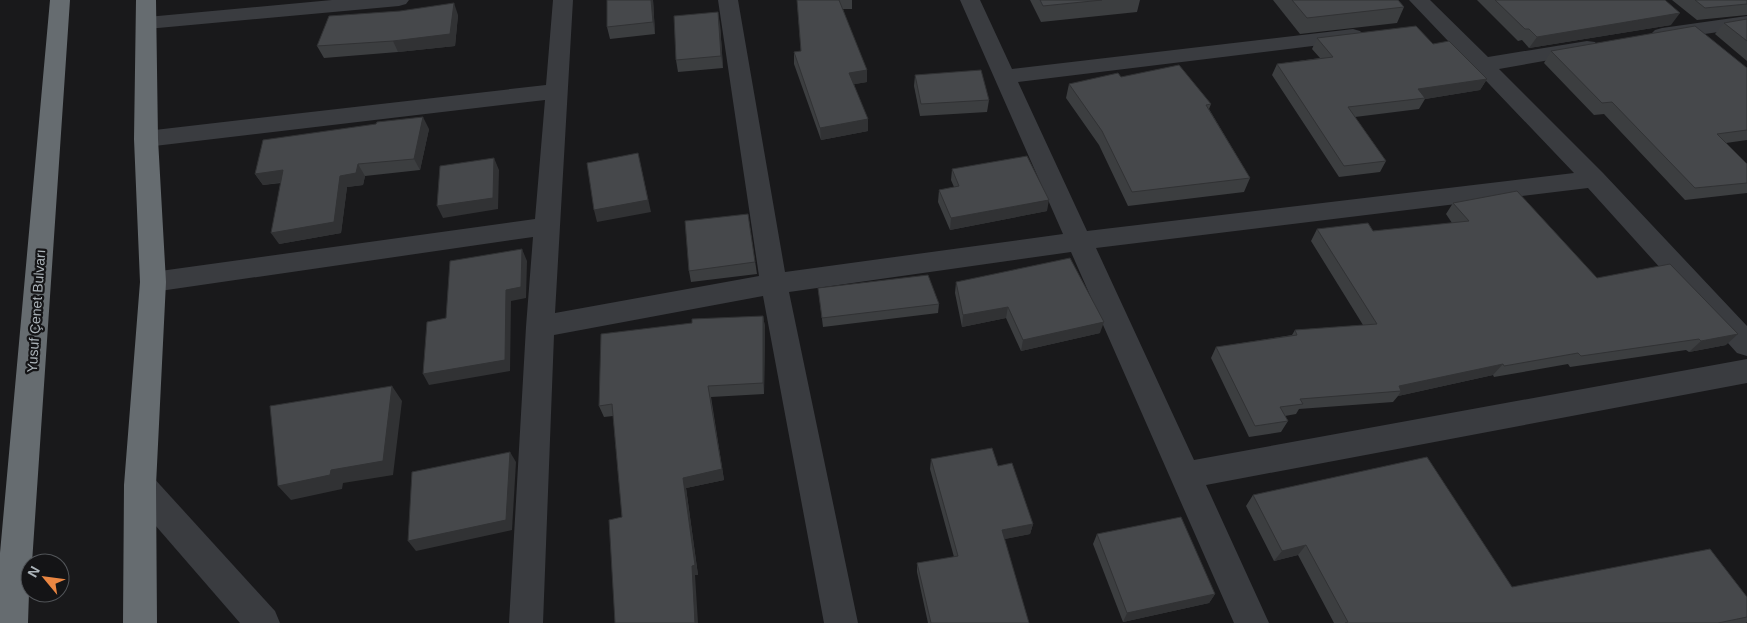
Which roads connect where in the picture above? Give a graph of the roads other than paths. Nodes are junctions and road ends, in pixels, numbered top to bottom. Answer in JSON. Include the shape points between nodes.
{"nodes":[{"id":1,"x":60,"y":0,"type":"edge"},
{"id":2,"x":399,"y":0,"type":"edge"},
{"id":3,"x":563,"y":0,"type":"edge"},
{"id":4,"x":728,"y":0,"type":"edge"},
{"id":5,"x":970,"y":0,"type":"edge"},
{"id":6,"x":1419,"y":0,"type":"edge"},
{"id":7,"x":146,"y":12,"type":"edge"},
{"id":8,"x":1670,"y":12,"type":"edge"},
{"id":9,"x":1747,"y":22,"type":"edge"},
{"id":10,"x":1443,"y":24,"type":"junction"},
{"id":11,"x":1414,"y":28,"type":"edge"},
{"id":12,"x":1691,"y":29,"type":"junction"},
{"id":13,"x":1375,"y":33,"type":"edge"},
{"id":14,"x":1644,"y":37,"type":"edge"},
{"id":15,"x":1606,"y":44,"type":"edge"},
{"id":16,"x":1712,"y":46,"type":"edge"},
{"id":17,"x":1483,"y":65,"type":"junction"},
{"id":18,"x":1005,"y":77,"type":"junction"},
{"id":19,"x":557,"y":91,"type":"junction"},
{"id":20,"x":146,"y":139,"type":"junction"},
{"id":21,"x":1594,"y":179,"type":"junction"},
{"id":22,"x":548,"y":226,"type":"junction"},
{"id":23,"x":1079,"y":241,"type":"junction"},
{"id":24,"x":153,"y":282,"type":"junction"},
{"id":25,"x":774,"y":284,"type":"junction"},
{"id":26,"x":540,"y":327,"type":"junction"},
{"id":27,"x":1747,"y":344,"type":"edge"},
{"id":28,"x":1747,"y":371,"type":"edge"},
{"id":29,"x":1185,"y":475,"type":"junction"},
{"id":30,"x":140,"y":485,"type":"junction"},
{"id":31,"x":11,"y":623,"type":"edge"},
{"id":32,"x":140,"y":623,"type":"edge"},
{"id":33,"x":264,"y":623,"type":"edge"},
{"id":34,"x":526,"y":623,"type":"edge"},
{"id":35,"x":841,"y":623,"type":"edge"},
{"id":36,"x":1252,"y":623,"type":"edge"}],
"edges":[{"from":1,"to":31,"type":"highway","name":"Yusuf Çenet Bulvarı"},
{"from":2,"to":7,"type":"street"},
{"from":3,"to":19,"type":"street"},
{"from":4,"to":25,"type":"street"},
{"from":5,"to":18,"type":"street"},
{"from":6,"to":10,"type":"street"},
{"from":7,"to":20,"type":"highway"},
{"from":8,"to":12,"type":"street"},
{"from":9,"to":12,"type":"street"},
{"from":10,"to":11,"type":"street"},
{"from":10,"to":17,"type":"street"},
{"from":12,"to":14,"type":"street"},
{"from":12,"to":16,"type":"street"},
{"from":13,"to":18,"type":"street"},
{"from":15,"to":17,"type":"street"},
{"from":17,"to":21,"type":"street"},
{"from":18,"to":23,"type":"street"},
{"from":19,"to":20,"type":"street"},
{"from":19,"to":22,"type":"street"},
{"from":20,"to":24,"type":"highway"},
{"from":21,"to":23,"type":"street"},
{"from":21,"to":27,"type":"street"},
{"from":22,"to":24,"type":"street"},
{"from":22,"to":26,"type":"street"},
{"from":23,"to":25,"type":"street"},
{"from":23,"to":29,"type":"street"},
{"from":24,"to":30,"type":"highway"},
{"from":25,"to":26,"type":"street"},
{"from":25,"to":35,"type":"street"},
{"from":26,"to":34,"type":"street"},
{"from":28,"to":29,"type":"street"},
{"from":29,"to":36,"type":"street"},
{"from":30,"to":32,"type":"highway"},
{"from":30,"to":33,"type":"street"}]}
